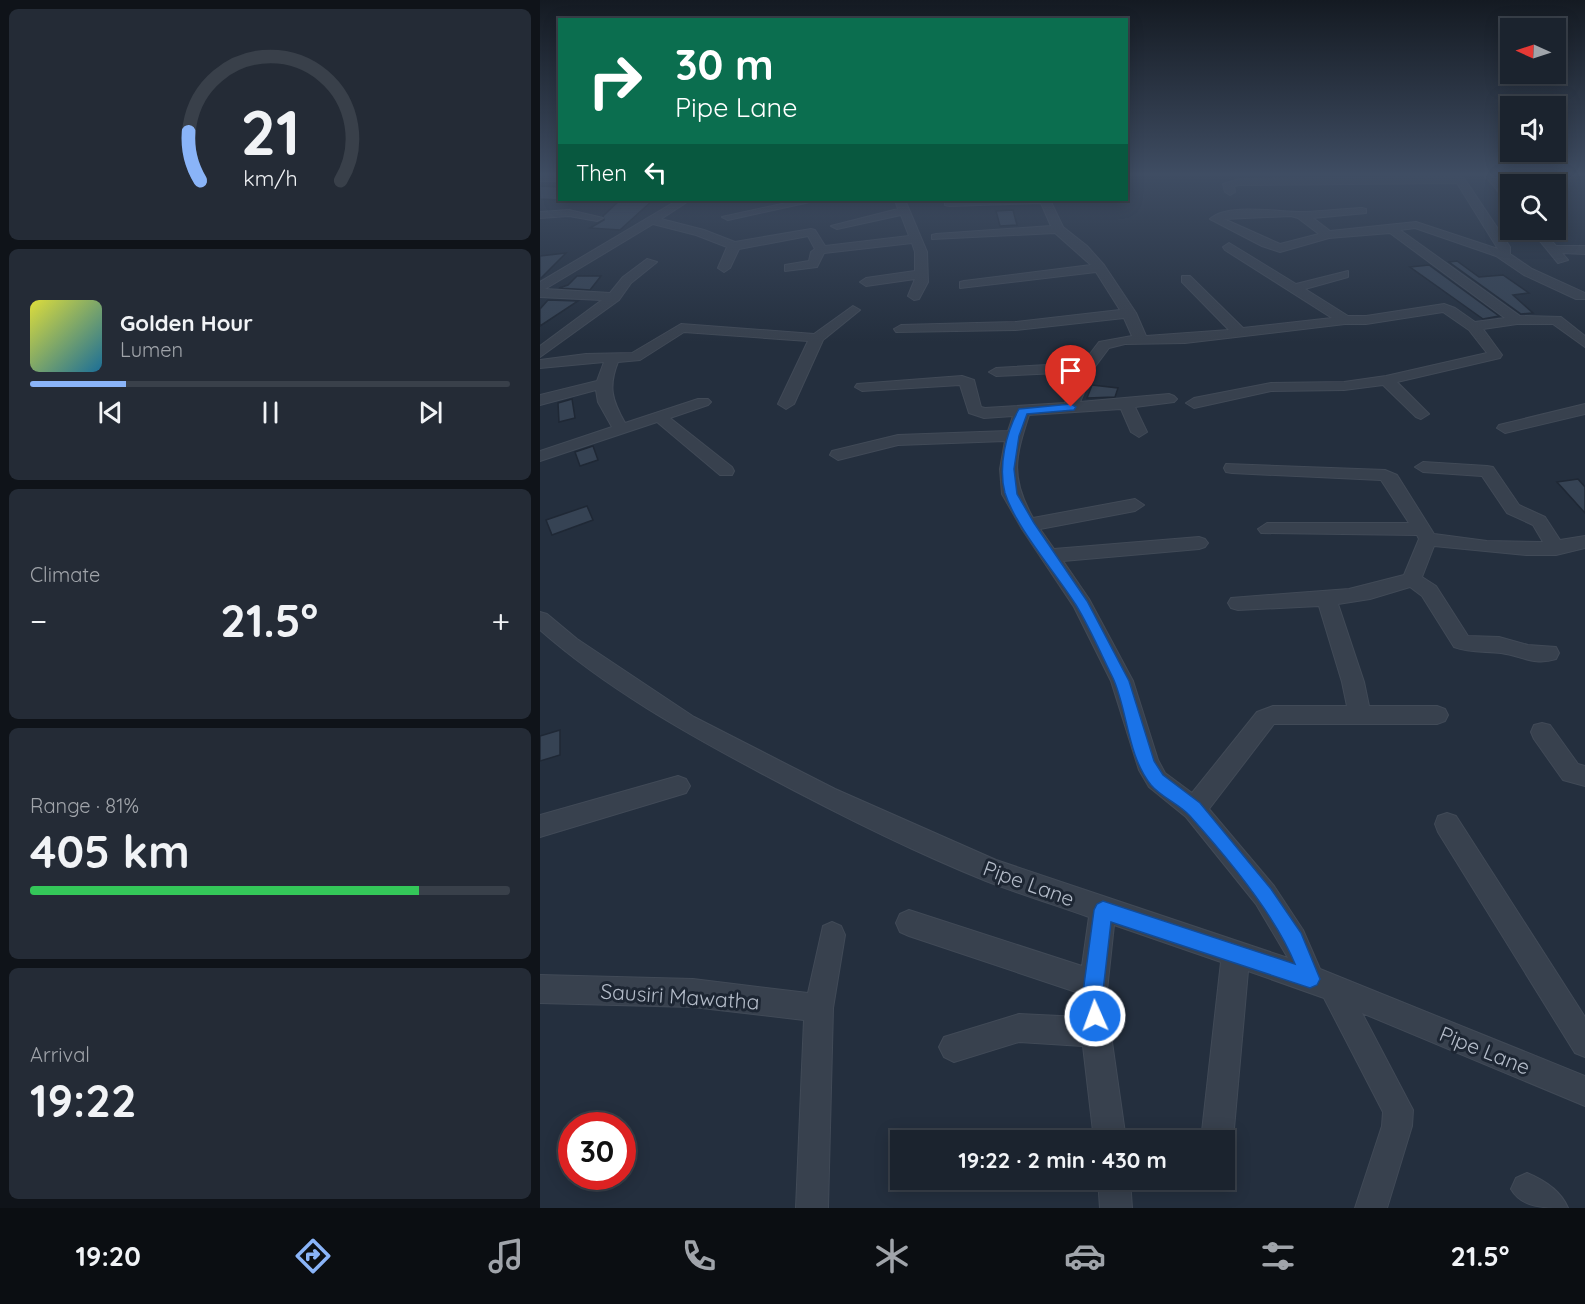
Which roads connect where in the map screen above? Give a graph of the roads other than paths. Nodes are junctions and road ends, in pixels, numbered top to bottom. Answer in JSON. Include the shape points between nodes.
{"nodes":[{"id":1,"x":635,"y":229,"type":"edge"},
{"id":2,"x":689,"y":229,"type":"edge"},
{"id":3,"x":913,"y":229,"type":"edge"},
{"id":4,"x":1052,"y":229,"type":"edge"},
{"id":5,"x":1058,"y":229,"type":"edge"},
{"id":6,"x":1237,"y":229,"type":"edge"},
{"id":7,"x":1319,"y":229,"type":"edge"},
{"id":8,"x":1389,"y":229,"type":"edge"},
{"id":9,"x":1392,"y":229,"type":"edge"},
{"id":10,"x":1428,"y":229,"type":"edge"},
{"id":11,"x":1492,"y":229,"type":"edge"},
{"id":12,"x":1328,"y":236,"type":"junction"},
{"id":13,"x":936,"y":237,"type":"dead end"},
{"id":14,"x":916,"y":239,"type":"junction"},
{"id":15,"x":1545,"y":240,"type":"edge"},
{"id":16,"x":734,"y":246,"type":"junction"},
{"id":17,"x":1229,"y":247,"type":"dead end"},
{"id":18,"x":1553,"y":249,"type":"junction"},
{"id":19,"x":822,"y":250,"type":"junction"},
{"id":20,"x":1585,"y":250,"type":"edge"},
{"id":21,"x":1500,"y":254,"type":"junction"},
{"id":22,"x":1562,"y":260,"type":"dead end"},
{"id":23,"x":651,"y":262,"type":"dead end"},
{"id":24,"x":724,"y":268,"type":"dead end"},
{"id":25,"x":789,"y":268,"type":"dead end"},
{"id":26,"x":1100,"y":268,"type":"junction"},
{"id":27,"x":921,"y":274,"type":"junction"},
{"id":28,"x":1344,"y":274,"type":"dead end"},
{"id":29,"x":1186,"y":279,"type":"dead end"},
{"id":30,"x":866,"y":282,"type":"dead end"},
{"id":31,"x":964,"y":285,"type":"dead end"},
{"id":32,"x":540,"y":287,"type":"edge"},
{"id":33,"x":1294,"y":288,"type":"junction"},
{"id":34,"x":540,"y":293,"type":"edge"},
{"id":35,"x":914,"y":296,"type":"dead end"},
{"id":36,"x":1581,"y":296,"type":"dead end"},
{"id":37,"x":614,"y":297,"type":"junction"},
{"id":38,"x":853,"y":310,"type":"dead end"},
{"id":39,"x":1129,"y":313,"type":"junction"},
{"id":40,"x":1345,"y":320,"type":"junction"},
{"id":41,"x":1517,"y":320,"type":"junction"},
{"id":42,"x":1471,"y":327,"type":"junction"},
{"id":43,"x":901,"y":329,"type":"dead end"},
{"id":44,"x":1239,"y":332,"type":"junction"},
{"id":45,"x":817,"y":338,"type":"junction"},
{"id":46,"x":1141,"y":340,"type":"junction"},
{"id":47,"x":1585,"y":343,"type":"edge"},
{"id":48,"x":540,"y":353,"type":"edge"},
{"id":49,"x":613,"y":357,"type":"junction"},
{"id":50,"x":540,"y":364,"type":"edge"},
{"id":51,"x":1087,"y":367,"type":"junction"},
{"id":52,"x":996,"y":372,"type":"dead end"},
{"id":53,"x":1386,"y":380,"type":"junction"},
{"id":54,"x":602,"y":384,"type":"junction"},
{"id":55,"x":862,"y":387,"type":"dead end"},
{"id":56,"x":1168,"y":399,"type":"dead end"},
{"id":57,"x":540,"y":400,"type":"edge"},
{"id":58,"x":703,"y":402,"type":"dead end"},
{"id":59,"x":1194,"y":403,"type":"dead end"},
{"id":60,"x":786,"y":404,"type":"dead end"},
{"id":61,"x":1125,"y":404,"type":"junction"},
{"id":62,"x":1071,"y":407,"type":"junction"},
{"id":63,"x":1585,"y":409,"type":"edge"},
{"id":64,"x":1022,"y":412,"type":"junction"},
{"id":65,"x":1420,"y":414,"type":"dead end"},
{"id":66,"x":661,"y":417,"type":"junction"},
{"id":67,"x":1505,"y":428,"type":"dead end"},
{"id":68,"x":621,"y":430,"type":"junction"},
{"id":69,"x":1139,"y":432,"type":"dead end"},
{"id":70,"x":1014,"y":436,"type":"junction"},
{"id":71,"x":838,"y":455,"type":"dead end"},
{"id":72,"x":540,"y":456,"type":"edge"},
{"id":73,"x":1423,"y":467,"type":"dead end"},
{"id":74,"x":1232,"y":468,"type":"dead end"},
{"id":75,"x":726,"y":471,"type":"dead end"},
{"id":76,"x":1135,"y":505,"type":"dead end"},
{"id":77,"x":1028,"y":525,"type":"junction"},
{"id":78,"x":1267,"y":529,"type":"dead end"},
{"id":79,"x":1423,"y":534,"type":"junction"},
{"id":80,"x":1585,"y":542,"type":"edge"},
{"id":81,"x":1199,"y":543,"type":"dead end"},
{"id":82,"x":1556,"y":549,"type":"junction"},
{"id":83,"x":1050,"y":556,"type":"junction"},
{"id":84,"x":1412,"y":579,"type":"junction"},
{"id":85,"x":1326,"y":598,"type":"junction"},
{"id":86,"x":1238,"y":603,"type":"dead end"},
{"id":87,"x":540,"y":619,"type":"edge"},
{"id":88,"x":1549,"y":653,"type":"dead end"},
{"id":89,"x":1437,"y":715,"type":"dead end"},
{"id":90,"x":1360,"y":717,"type":"junction"},
{"id":91,"x":1542,"y":732,"type":"dead end"},
{"id":92,"x":1585,"y":776,"type":"edge"},
{"id":93,"x":678,"y":786,"type":"dead end"},
{"id":94,"x":1194,"y":809,"type":"junction"},
{"id":95,"x":1447,"y":824,"type":"dead end"},
{"id":96,"x":540,"y":826,"type":"edge"},
{"id":97,"x":1103,"y":910,"type":"junction"},
{"id":98,"x":909,"y":923,"type":"dead end"},
{"id":99,"x":832,"y":935,"type":"dead end"},
{"id":100,"x":1236,"y":953,"type":"junction"},
{"id":101,"x":1321,"y":983,"type":"junction"},
{"id":102,"x":1094,"y":984,"type":"junction"},
{"id":103,"x":540,"y":989,"type":"edge"},
{"id":104,"x":819,"y":1008,"type":"junction"},
{"id":105,"x":1097,"y":1032,"type":"junction"},
{"id":106,"x":1585,"y":1043,"type":"edge"},
{"id":107,"x":954,"y":1047,"type":"dead end"},
{"id":108,"x":1585,"y":1091,"type":"edge"},
{"id":109,"x":1109,"y":1130,"type":"edge"},
{"id":110,"x":1217,"y":1130,"type":"edge"},
{"id":111,"x":1114,"y":1190,"type":"edge"},
{"id":112,"x":812,"y":1208,"type":"edge"},
{"id":113,"x":1116,"y":1208,"type":"edge"},
{"id":114,"x":1371,"y":1208,"type":"edge"}],
"edges":[{"from":1,"to":32,"type":"street"},
{"from":2,"to":16,"type":"street"},
{"from":3,"to":14,"type":"street"},
{"from":4,"to":13,"type":"street"},
{"from":5,"to":26,"type":"street"},
{"from":6,"to":12,"type":"street","via":[[1280,248]]},
{"from":7,"to":12,"type":"street"},
{"from":8,"to":12,"type":"street"},
{"from":9,"to":41,"type":"street"},
{"from":10,"to":21,"type":"street"},
{"from":11,"to":21,"type":"street","via":[[1504,247],[1505,252]]},
{"from":14,"to":19,"type":"street"},
{"from":14,"to":27,"type":"street","via":[[921,252]]},
{"from":15,"to":18,"type":"street"},
{"from":16,"to":19,"type":"street","via":[[810,232]]},
{"from":16,"to":24,"type":"street"},
{"from":17,"to":33,"type":"street"},
{"from":18,"to":20,"type":"street"},
{"from":18,"to":22,"type":"street"},
{"from":19,"to":25,"type":"street","via":[[817,252],[813,264]]},
{"from":21,"to":36,"type":"street","via":[[1528,272]]},
{"from":23,"to":37,"type":"street","via":[[627,280]]},
{"from":26,"to":31,"type":"street"},
{"from":26,"to":39,"type":"street"},
{"from":27,"to":30,"type":"street"},
{"from":27,"to":35,"type":"street","via":[[922,282]]},
{"from":28,"to":33,"type":"street"},
{"from":29,"to":44,"type":"street"},
{"from":33,"to":40,"type":"street"},
{"from":34,"to":37,"type":"street"},
{"from":37,"to":48,"type":"street"},
{"from":38,"to":45,"type":"street"},
{"from":39,"to":43,"type":"street","via":[[1015,326]]},
{"from":39,"to":46,"type":"street"},
{"from":40,"to":42,"type":"street","via":[[1444,308]]},
{"from":40,"to":44,"type":"street"},
{"from":41,"to":42,"type":"street"},
{"from":41,"to":47,"type":"street","via":[[1556,320]]},
{"from":42,"to":53,"type":"street","via":[[1491,348],[1493,357]]},
{"from":44,"to":46,"type":"street"},
{"from":45,"to":49,"type":"street","via":[[681,328],[635,357]]},
{"from":45,"to":60,"type":"street"},
{"from":46,"to":51,"type":"street","via":[[1104,345]]},
{"from":49,"to":50,"type":"street"},
{"from":49,"to":54,"type":"street"},
{"from":51,"to":52,"type":"street"},
{"from":51,"to":62,"type":"street"},
{"from":53,"to":59,"type":"street","via":[[1344,386],[1272,387]]},
{"from":53,"to":65,"type":"street"},
{"from":54,"to":57,"type":"street"},
{"from":54,"to":68,"type":"street","via":[[601,393]]},
{"from":55,"to":64,"type":"street","via":[[962,380],[969,383],[974,410]]},
{"from":56,"to":61,"type":"street"},
{"from":58,"to":66,"type":"street"},
{"from":61,"to":62,"type":"street"},
{"from":61,"to":69,"type":"street"},
{"from":62,"to":64,"type":"street"},
{"from":63,"to":67,"type":"street"},
{"from":64,"to":70,"type":"street"},
{"from":66,"to":68,"type":"street"},
{"from":66,"to":75,"type":"street"},
{"from":68,"to":72,"type":"street"},
{"from":70,"to":71,"type":"street","via":[[898,440]]},
{"from":70,"to":77,"type":"street","via":[[1008,469],[1011,494]]},
{"from":73,"to":82,"type":"street","via":[[1487,471],[1514,509],[1539,521]]},
{"from":74,"to":79,"type":"street","via":[[1385,475],[1394,483]]},
{"from":76,"to":77,"type":"street"},
{"from":77,"to":83,"type":"street"},
{"from":78,"to":79,"type":"street"},
{"from":79,"to":82,"type":"street","via":[[1473,546]]},
{"from":79,"to":84,"type":"street"},
{"from":80,"to":82,"type":"street"},
{"from":81,"to":83,"type":"street"},
{"from":83,"to":94,"type":"street","via":[[1082,604],[1122,681],[1147,763],[1157,780]]},
{"from":84,"to":85,"type":"street","via":[[1391,588]]},
{"from":84,"to":88,"type":"street","via":[[1429,591],[1461,642],[1473,646],[1500,645],[1531,656]]},
{"from":85,"to":86,"type":"street"},
{"from":85,"to":90,"type":"street"},
{"from":87,"to":97,"type":"street","name":"Pipe Lane","via":[[570,645],[686,723],[827,796],[992,871]]},
{"from":89,"to":90,"type":"street"},
{"from":90,"to":94,"type":"street","via":[[1265,718]]},
{"from":91,"to":92,"type":"street","via":[[1571,773]]},
{"from":93,"to":96,"type":"street"},
{"from":94,"to":101,"type":"street","via":[[1265,895]]},
{"from":95,"to":106,"type":"street"},
{"from":97,"to":100,"type":"street","name":"Pipe Lane"},
{"from":97,"to":102,"type":"street"},
{"from":98,"to":102,"type":"street"},
{"from":99,"to":104,"type":"street"},
{"from":100,"to":101,"type":"street","name":"Pipe Lane"},
{"from":100,"to":110,"type":"street"},
{"from":101,"to":108,"type":"street","name":"Pipe Lane"},
{"from":101,"to":114,"type":"street","via":[[1398,1110],[1397,1126]]},
{"from":102,"to":105,"type":"street"},
{"from":103,"to":104,"type":"street","name":"Sausiri Mawatha","via":[[693,993]]},
{"from":104,"to":112,"type":"street"},
{"from":105,"to":107,"type":"street","via":[[1019,1028]]},
{"from":105,"to":109,"type":"street"},
{"from":111,"to":113,"type":"street"}]}
